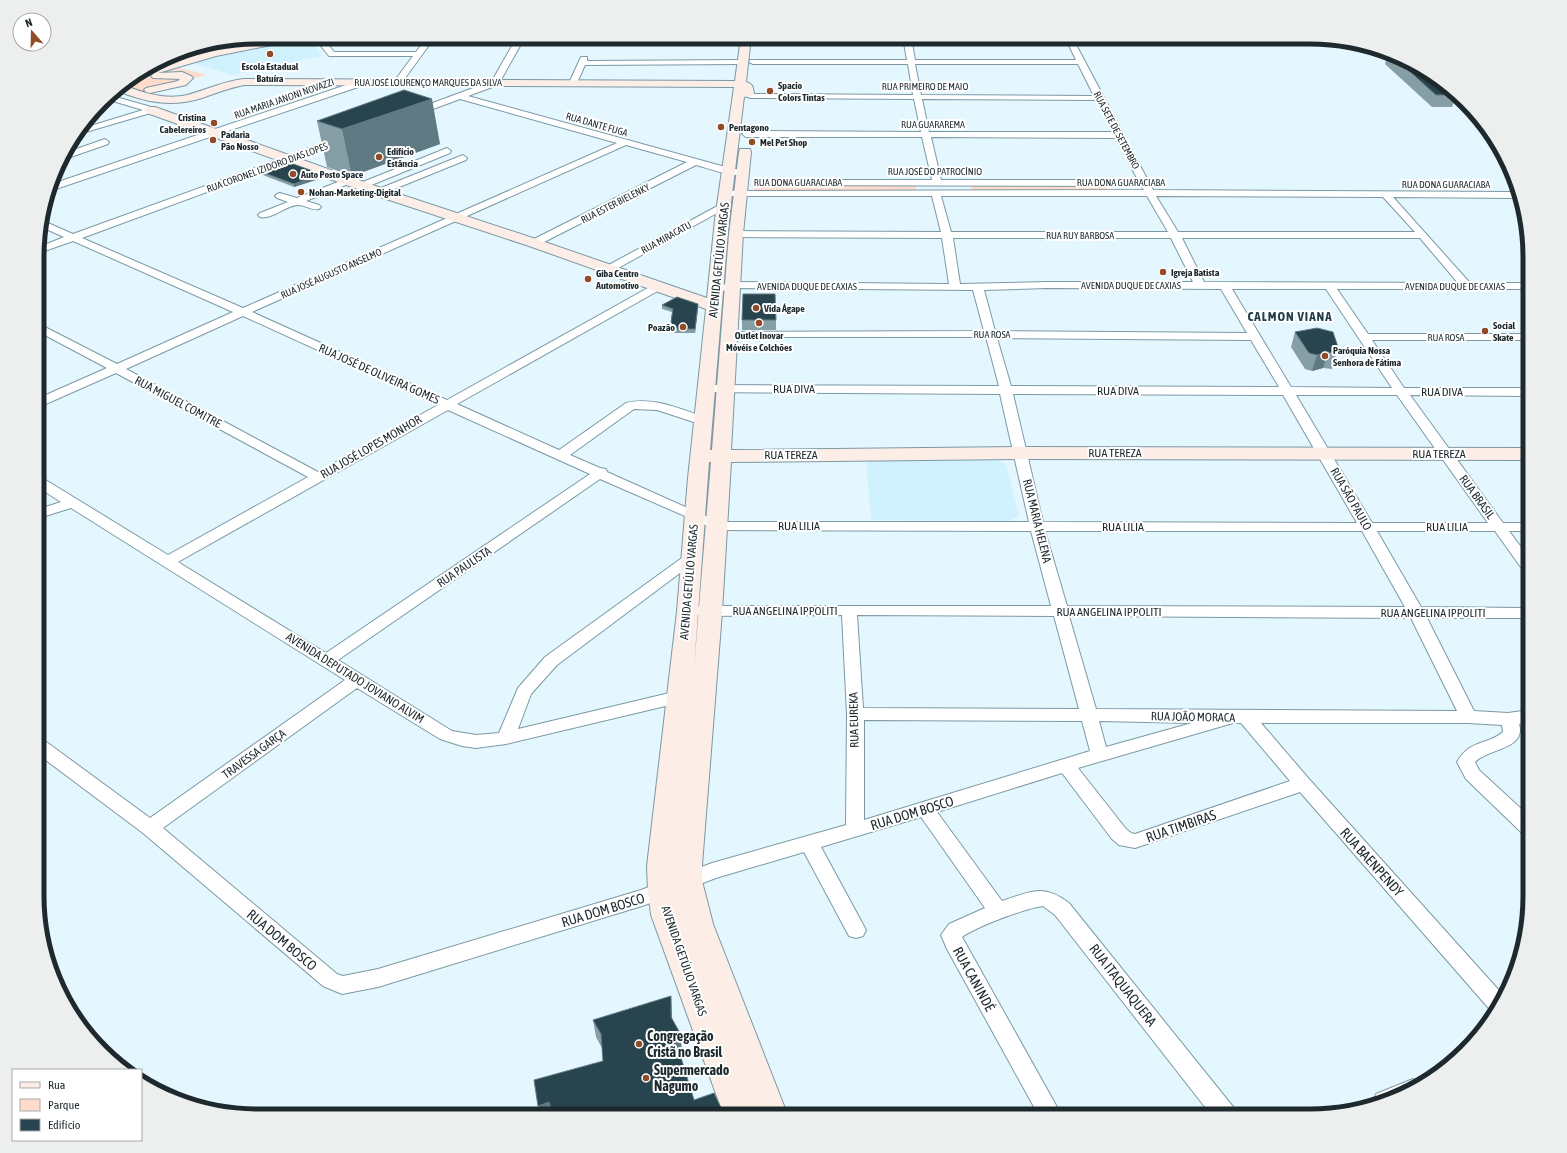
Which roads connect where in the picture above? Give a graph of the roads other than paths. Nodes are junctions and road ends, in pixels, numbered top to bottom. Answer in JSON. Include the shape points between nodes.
{"nodes":[{"id":1,"x":261,"y":44,"type":"edge"},
{"id":2,"x":324,"y":44,"type":"edge"},
{"id":3,"x":426,"y":44,"type":"edge"},
{"id":4,"x":517,"y":44,"type":"edge"},
{"id":5,"x":747,"y":44,"type":"edge"},
{"id":6,"x":753,"y":44,"type":"edge"},
{"id":7,"x":908,"y":44,"type":"edge"},
{"id":8,"x":1072,"y":44,"type":"edge"},
{"id":9,"x":418,"y":54,"type":"junction"},
{"id":10,"x":911,"y":61,"type":"junction"},
{"id":11,"x":749,"y":62,"type":"junction"},
{"id":12,"x":1082,"y":62,"type":"junction"},
{"id":13,"x":157,"y":69,"type":"edge"},
{"id":14,"x":142,"y":78,"type":"edge"},
{"id":15,"x":364,"y":82,"type":"junction"},
{"id":16,"x":397,"y":83,"type":"junction"},
{"id":17,"x":495,"y":83,"type":"junction"},
{"id":18,"x":573,"y":83,"type":"junction"},
{"id":19,"x":740,"y":84,"type":"junction"},
{"id":20,"x":126,"y":89,"type":"edge"},
{"id":21,"x":124,"y":90,"type":"edge"},
{"id":22,"x":123,"y":91,"type":"edge"},
{"id":23,"x":460,"y":96,"type":"junction"},
{"id":24,"x":750,"y":96,"type":"junction"},
{"id":25,"x":917,"y":97,"type":"junction"},
{"id":26,"x":1100,"y":98,"type":"junction"},
{"id":27,"x":114,"y":99,"type":"edge"},
{"id":28,"x":184,"y":99,"type":"junction"},
{"id":29,"x":149,"y":110,"type":"junction"},
{"id":30,"x":407,"y":115,"type":"edge"},
{"id":31,"x":86,"y":130,"type":"edge"},
{"id":32,"x":214,"y":134,"type":"junction"},
{"id":33,"x":746,"y":134,"type":"junction"},
{"id":34,"x":927,"y":135,"type":"junction"},
{"id":35,"x":1119,"y":135,"type":"junction"},
{"id":36,"x":348,"y":137,"type":"edge"},
{"id":37,"x":105,"y":142,"type":"dead end"},
{"id":38,"x":623,"y":143,"type":"junction"},
{"id":39,"x":447,"y":151,"type":"dead end"},
{"id":40,"x":71,"y":154,"type":"edge"},
{"id":41,"x":463,"y":158,"type":"dead end"},
{"id":42,"x":288,"y":159,"type":"junction"},
{"id":43,"x":695,"y":162,"type":"junction"},
{"id":44,"x":58,"y":182,"type":"edge"},
{"id":45,"x":937,"y":182,"type":"junction"},
{"id":46,"x":354,"y":183,"type":"junction"},
{"id":47,"x":747,"y":183,"type":"junction"},
{"id":48,"x":1144,"y":183,"type":"junction"},
{"id":49,"x":63,"y":184,"type":"junction"},
{"id":50,"x":56,"y":186,"type":"edge"},
{"id":51,"x":726,"y":188,"type":"junction"},
{"id":52,"x":379,"y":192,"type":"junction"},
{"id":53,"x":936,"y":193,"type":"junction"},
{"id":54,"x":1150,"y":193,"type":"junction"},
{"id":55,"x":1385,"y":194,"type":"junction"},
{"id":56,"x":1514,"y":195,"type":"edge"},
{"id":57,"x":280,"y":196,"type":"dead end"},
{"id":58,"x":297,"y":202,"type":"junction"},
{"id":59,"x":316,"y":207,"type":"dead end"},
{"id":60,"x":263,"y":215,"type":"dead end"},
{"id":61,"x":455,"y":217,"type":"junction"},
{"id":62,"x":46,"y":227,"type":"edge"},
{"id":63,"x":736,"y":234,"type":"junction"},
{"id":64,"x":1175,"y":235,"type":"junction"},
{"id":65,"x":1423,"y":235,"type":"junction"},
{"id":66,"x":947,"y":236,"type":"junction"},
{"id":67,"x":74,"y":238,"type":"junction"},
{"id":68,"x":534,"y":243,"type":"junction"},
{"id":69,"x":44,"y":248,"type":"edge"},
{"id":70,"x":609,"y":269,"type":"junction"},
{"id":71,"x":1200,"y":285,"type":"junction"},
{"id":72,"x":1224,"y":285,"type":"junction"},
{"id":73,"x":659,"y":286,"type":"junction"},
{"id":74,"x":1330,"y":286,"type":"junction"},
{"id":75,"x":1467,"y":286,"type":"junction"},
{"id":76,"x":1523,"y":286,"type":"edge"},
{"id":77,"x":955,"y":287,"type":"junction"},
{"id":78,"x":978,"y":287,"type":"junction"},
{"id":79,"x":721,"y":294,"type":"junction"},
{"id":80,"x":242,"y":312,"type":"junction"},
{"id":81,"x":44,"y":330,"type":"edge"},
{"id":82,"x":990,"y":334,"type":"junction"},
{"id":83,"x":729,"y":335,"type":"junction"},
{"id":84,"x":1255,"y":337,"type":"junction"},
{"id":85,"x":1364,"y":337,"type":"junction"},
{"id":86,"x":1523,"y":337,"type":"edge"},
{"id":87,"x":115,"y":368,"type":"junction"},
{"id":88,"x":716,"y":389,"type":"junction"},
{"id":89,"x":1006,"y":391,"type":"junction"},
{"id":90,"x":1288,"y":391,"type":"junction"},
{"id":91,"x":1401,"y":392,"type":"junction"},
{"id":92,"x":1523,"y":392,"type":"edge"},
{"id":93,"x":44,"y":401,"type":"edge"},
{"id":94,"x":447,"y":404,"type":"junction"},
{"id":95,"x":703,"y":421,"type":"junction"},
{"id":96,"x":1021,"y":453,"type":"junction"},
{"id":97,"x":1325,"y":454,"type":"junction"},
{"id":98,"x":1446,"y":454,"type":"junction"},
{"id":99,"x":1523,"y":454,"type":"edge"},
{"id":100,"x":561,"y":455,"type":"junction"},
{"id":101,"x":711,"y":456,"type":"junction"},
{"id":102,"x":601,"y":472,"type":"junction"},
{"id":103,"x":317,"y":477,"type":"junction"},
{"id":104,"x":44,"y":485,"type":"edge"},
{"id":105,"x":71,"y":503,"type":"junction"},
{"id":106,"x":44,"y":512,"type":"edge"},
{"id":107,"x":695,"y":515,"type":"junction"},
{"id":108,"x":717,"y":526,"type":"junction"},
{"id":109,"x":1037,"y":527,"type":"junction"},
{"id":110,"x":1367,"y":527,"type":"junction"},
{"id":111,"x":1499,"y":527,"type":"junction"},
{"id":112,"x":1523,"y":528,"type":"edge"},
{"id":113,"x":691,"y":558,"type":"junction"},
{"id":114,"x":1523,"y":560,"type":"edge"},
{"id":115,"x":167,"y":562,"type":"junction"},
{"id":116,"x":849,"y":610,"type":"junction"},
{"id":117,"x":699,"y":611,"type":"junction"},
{"id":118,"x":1060,"y":612,"type":"junction"},
{"id":119,"x":1523,"y":613,"type":"edge"},
{"id":120,"x":1417,"y":614,"type":"junction"},
{"id":121,"x":327,"y":660,"type":"junction"},
{"id":122,"x":358,"y":679,"type":"junction"},
{"id":123,"x":678,"y":697,"type":"junction"},
{"id":124,"x":704,"y":697,"type":"junction"},
{"id":125,"x":855,"y":714,"type":"junction"},
{"id":126,"x":1089,"y":715,"type":"junction"},
{"id":127,"x":1239,"y":717,"type":"junction"},
{"id":128,"x":1468,"y":717,"type":"junction"},
{"id":129,"x":1523,"y":717,"type":"edge"},
{"id":130,"x":1508,"y":719,"type":"junction"},
{"id":131,"x":506,"y":738,"type":"junction"},
{"id":132,"x":44,"y":750,"type":"edge"},
{"id":133,"x":1100,"y":754,"type":"junction"},
{"id":134,"x":1066,"y":765,"type":"junction"},
{"id":135,"x":1303,"y":784,"type":"junction"},
{"id":136,"x":925,"y":808,"type":"junction"},
{"id":137,"x":1523,"y":822,"type":"edge"},
{"id":138,"x":150,"y":828,"type":"junction"},
{"id":139,"x":855,"y":830,"type":"junction"},
{"id":140,"x":808,"y":843,"type":"junction"},
{"id":141,"x":688,"y":881,"type":"junction"},
{"id":142,"x":662,"y":891,"type":"junction"},
{"id":143,"x":998,"y":911,"type":"junction"},
{"id":144,"x":856,"y":930,"type":"dead end"},
{"id":145,"x":1495,"y":1000,"type":"edge"},
{"id":146,"x":738,"y":1109,"type":"edge"},
{"id":147,"x":768,"y":1109,"type":"edge"},
{"id":148,"x":1047,"y":1109,"type":"edge"},
{"id":149,"x":1220,"y":1109,"type":"edge"}],
"edges":[{"from":1,"to":13,"type":"main road","via":[[215,53]]},
{"from":2,"to":9,"type":"street","via":[[332,54]]},
{"from":3,"to":9,"type":"street"},
{"from":4,"to":17,"type":"street"},
{"from":5,"to":11,"type":"main road","name":"AVENIDA GETÚLIO VARGAS"},
{"from":6,"to":11,"type":"main road","name":"AVENIDA GETÚLIO VARGAS"},
{"from":7,"to":10,"type":"street"},
{"from":8,"to":12,"type":"street","name":"RUA SETE DE SETEMBRO"},
{"from":9,"to":16,"type":"street"},
{"from":10,"to":11,"type":"street"},
{"from":10,"to":12,"type":"street"},
{"from":10,"to":25,"type":"street"},
{"from":11,"to":18,"type":"street","via":[[583,61]]},
{"from":11,"to":19,"type":"main road","name":"AVENIDA GETÚLIO VARGAS"},
{"from":11,"to":24,"type":"main road","name":"AVENIDA GETÚLIO VARGAS"},
{"from":12,"to":26,"type":"street","name":"RUA SETE DE SETEMBRO"},
{"from":14,"to":20,"type":"main road","via":[[176,74],[187,78],[182,83],[165,87]]},
{"from":15,"to":16,"type":"main road","name":"RUA JOSÉ LOURENÇO MARQUES DA SILVA"},
{"from":15,"to":28,"type":"main road","name":"RUA JOSÉ LOURENÇO MARQUES DA SILVA","via":[[244,82]]},
{"from":15,"to":32,"type":"street","name":"RUA MARIA JANONI NOVAZZI"},
{"from":16,"to":17,"type":"main road","name":"RUA JOSÉ LOURENÇO MARQUES DA SILVA"},
{"from":17,"to":18,"type":"main road","name":"RUA JOSÉ LOURENÇO MARQUES DA SILVA"},
{"from":17,"to":23,"type":"street"},
{"from":18,"to":19,"type":"main road","name":"RUA JOSÉ LOURENÇO MARQUES DA SILVA"},
{"from":19,"to":24,"type":"main road","via":[[747,86]]},
{"from":19,"to":51,"type":"main road","name":"AVENIDA GETÚLIO VARGAS"},
{"from":21,"to":28,"type":"main road","name":"RUA JOSÉ LOURENÇO MARQUES DA SILVA","via":[[149,99]]},
{"from":22,"to":29,"type":"main road","via":[[150,107]]},
{"from":23,"to":30,"type":"street"},
{"from":23,"to":38,"type":"street","name":"RUA DANTE FUGA"},
{"from":24,"to":25,"type":"street","name":"RUA PRIMEIRO DE MAIO"},
{"from":24,"to":33,"type":"main road","name":"AVENIDA GETÚLIO VARGAS"},
{"from":25,"to":26,"type":"street","name":"RUA PRIMEIRO DE MAIO"},
{"from":25,"to":34,"type":"street"},
{"from":26,"to":35,"type":"street","name":"RUA SETE DE SETEMBRO"},
{"from":27,"to":29,"type":"street"},
{"from":28,"to":29,"type":"main road"},
{"from":29,"to":31,"type":"street"},
{"from":29,"to":32,"type":"main road"},
{"from":32,"to":42,"type":"main road"},
{"from":32,"to":49,"type":"street","name":"RUA MARIA JANONI NOVAZZI"},
{"from":33,"to":34,"type":"street","name":"RUA GUARAREMA"},
{"from":33,"to":47,"type":"main road","name":"AVENIDA GETÚLIO VARGAS"},
{"from":34,"to":35,"type":"street","name":"RUA GUARAREMA"},
{"from":34,"to":45,"type":"street"},
{"from":35,"to":48,"type":"street","name":"RUA SETE DE SETEMBRO"},
{"from":36,"to":42,"type":"street","name":"RUA CORONEL IZIDORO DIAS LOPES"},
{"from":37,"to":40,"type":"street"},
{"from":38,"to":43,"type":"street","name":"RUA DANTE FUGA"},
{"from":38,"to":61,"type":"street","name":"RUA JOSÉ AUGUSTO ANSELMO"},
{"from":39,"to":46,"type":"street"},
{"from":41,"to":52,"type":"street"},
{"from":42,"to":46,"type":"main road"},
{"from":42,"to":67,"type":"street","name":"RUA CORONEL IZIDORO DIAS LOPES"},
{"from":43,"to":51,"type":"street","name":"RUA DANTE FUGA"},
{"from":43,"to":68,"type":"street","name":"RUA ESTER BIELENKY"},
{"from":44,"to":49,"type":"street"},
{"from":45,"to":47,"type":"street","name":"RUA JOSÉ DO PATROCÍNIO"},
{"from":45,"to":48,"type":"street","name":"RUA JOSÉ DO PATROCÍNIO"},
{"from":46,"to":52,"type":"main road"},
{"from":46,"to":58,"type":"street"},
{"from":47,"to":51,"type":"street","name":"RUA DONA GUARACIABA"},
{"from":47,"to":51,"type":"street"},
{"from":47,"to":53,"type":"street","name":"RUA DONA GUARACIABA"},
{"from":47,"to":63,"type":"main road","name":"AVENIDA GETÚLIO VARGAS"},
{"from":48,"to":54,"type":"street","name":"RUA SETE DE SETEMBRO"},
{"from":49,"to":50,"type":"street","name":"RUA MARIA JANONI NOVAZZI"},
{"from":51,"to":70,"type":"street","name":"RUA MIRACATU"},
{"from":51,"to":79,"type":"main road","name":"AVENIDA GETÚLIO VARGAS"},
{"from":52,"to":61,"type":"main road"},
{"from":53,"to":54,"type":"street","name":"RUA DONA GUARACIABA"},
{"from":53,"to":66,"type":"street"},
{"from":54,"to":55,"type":"street","name":"RUA DONA GUARACIABA"},
{"from":54,"to":64,"type":"street","name":"RUA SETE DE SETEMBRO"},
{"from":55,"to":56,"type":"street","name":"RUA DONA GUARACIABA"},
{"from":55,"to":65,"type":"street"},
{"from":57,"to":58,"type":"street"},
{"from":58,"to":59,"type":"street"},
{"from":58,"to":60,"type":"street"},
{"from":61,"to":68,"type":"main road"},
{"from":61,"to":80,"type":"street","name":"RUA JOSÉ AUGUSTO ANSELMO"},
{"from":62,"to":67,"type":"street","name":"RUA JOSÉ DE OLIVEIRA GOMES"},
{"from":63,"to":66,"type":"street","name":"RUA RUY BARBOSA"},
{"from":63,"to":79,"type":"main road","name":"AVENIDA GETÚLIO VARGAS"},
{"from":64,"to":65,"type":"street","name":"RUA RUY BARBOSA"},
{"from":64,"to":66,"type":"street","name":"RUA RUY BARBOSA"},
{"from":64,"to":71,"type":"street","name":"RUA SETE DE SETEMBRO"},
{"from":65,"to":75,"type":"street"},
{"from":66,"to":77,"type":"street"},
{"from":67,"to":69,"type":"street","name":"RUA CORONEL IZIDORO DIAS LOPES"},
{"from":67,"to":80,"type":"street","name":"RUA JOSÉ DE OLIVEIRA GOMES"},
{"from":68,"to":70,"type":"main road"},
{"from":70,"to":73,"type":"main road"},
{"from":71,"to":72,"type":"street","name":"AVENIDA DUQUE DE CAXIAS"},
{"from":71,"to":78,"type":"street","name":"AVENIDA DUQUE DE CAXIAS"},
{"from":72,"to":74,"type":"street","name":"AVENIDA DUQUE DE CAXIAS"},
{"from":72,"to":84,"type":"street","name":"RUA SÃO PAULO"},
{"from":73,"to":79,"type":"main road","via":[[684,295]]},
{"from":73,"to":94,"type":"street","name":"RUA JOSÉ LOPES MONHOR"},
{"from":74,"to":75,"type":"street","name":"AVENIDA DUQUE DE CAXIAS"},
{"from":74,"to":85,"type":"street","name":"RUA BRASIL"},
{"from":75,"to":76,"type":"street","name":"AVENIDA DUQUE DE CAXIAS"},
{"from":77,"to":78,"type":"street","name":"AVENIDA DUQUE DE CAXIAS"},
{"from":77,"to":79,"type":"street","name":"AVENIDA DUQUE DE CAXIAS"},
{"from":78,"to":82,"type":"street","name":"RUA MARIA HELENA"},
{"from":79,"to":83,"type":"main road","name":"AVENIDA GETÚLIO VARGAS"},
{"from":79,"to":88,"type":"main road","name":"AVENIDA GETÚLIO VARGAS"},
{"from":80,"to":87,"type":"street","name":"RUA JOSÉ AUGUSTO ANSELMO"},
{"from":80,"to":94,"type":"street","name":"RUA JOSÉ DE OLIVEIRA GOMES"},
{"from":81,"to":87,"type":"street","name":"RUA MIGUEL COMITRE"},
{"from":82,"to":83,"type":"street","name":"RUA ROSA"},
{"from":82,"to":84,"type":"street","name":"RUA ROSA"},
{"from":82,"to":89,"type":"street","name":"RUA MARIA HELENA"},
{"from":83,"to":88,"type":"main road","name":"AVENIDA GETÚLIO VARGAS"},
{"from":84,"to":90,"type":"street","name":"RUA SÃO PAULO"},
{"from":85,"to":86,"type":"street","name":"RUA ROSA"},
{"from":85,"to":91,"type":"street","name":"RUA BRASIL"},
{"from":87,"to":93,"type":"street","name":"RUA JOSÉ AUGUSTO ANSELMO"},
{"from":87,"to":103,"type":"street","name":"RUA MIGUEL COMITRE"},
{"from":88,"to":89,"type":"street","name":"RUA DIVA"},
{"from":88,"to":95,"type":"main road","name":"AVENIDA GETÚLIO VARGAS"},
{"from":88,"to":101,"type":"main road","name":"AVENIDA GETÚLIO VARGAS"},
{"from":89,"to":90,"type":"street","name":"RUA DIVA"},
{"from":89,"to":96,"type":"street","name":"RUA MARIA HELENA"},
{"from":90,"to":91,"type":"street","name":"RUA DIVA"},
{"from":90,"to":97,"type":"street","name":"RUA SÃO PAULO"},
{"from":91,"to":92,"type":"street","name":"RUA DIVA"},
{"from":91,"to":98,"type":"street","name":"RUA BRASIL"},
{"from":94,"to":100,"type":"street","name":"RUA JOSÉ DE OLIVEIRA GOMES"},
{"from":94,"to":103,"type":"street","name":"RUA JOSÉ LOPES MONHOR"},
{"from":95,"to":100,"type":"street","via":[[637,404],[630,406]]},
{"from":95,"to":101,"type":"main road","name":"AVENIDA GETÚLIO VARGAS"},
{"from":96,"to":97,"type":"main road","name":"RUA TEREZA"},
{"from":96,"to":101,"type":"main road","name":"RUA TEREZA"},
{"from":96,"to":109,"type":"street","name":"RUA MARIA HELENA"},
{"from":97,"to":98,"type":"main road","name":"RUA TEREZA"},
{"from":97,"to":110,"type":"street","name":"RUA SÃO PAULO"},
{"from":98,"to":99,"type":"main road","name":"RUA TEREZA"},
{"from":98,"to":111,"type":"street","name":"RUA BRASIL"},
{"from":100,"to":102,"type":"street","name":"RUA JOSÉ DE OLIVEIRA GOMES"},
{"from":101,"to":107,"type":"main road","name":"AVENIDA GETÚLIO VARGAS"},
{"from":101,"to":108,"type":"main road","name":"AVENIDA GETÚLIO VARGAS"},
{"from":102,"to":107,"type":"street","name":"RUA JOSÉ DE OLIVEIRA GOMES"},
{"from":102,"to":121,"type":"street","name":"RUA PAULISTA"},
{"from":103,"to":115,"type":"street","name":"RUA JOSÉ LOPES MONHOR"},
{"from":104,"to":105,"type":"street","name":"AVENIDA DEPUTADO JOVIANO ALVIM"},
{"from":105,"to":106,"type":"street"},
{"from":105,"to":115,"type":"street","name":"AVENIDA DEPUTADO JOVIANO ALVIM"},
{"from":107,"to":108,"type":"street","name":"RUA JOSÉ DE OLIVEIRA GOMES"},
{"from":107,"to":113,"type":"main road","name":"AVENIDA GETÚLIO VARGAS"},
{"from":108,"to":109,"type":"street","name":"RUA LILIA"},
{"from":108,"to":117,"type":"main road","name":"AVENIDA GETÚLIO VARGAS"},
{"from":109,"to":110,"type":"street","name":"RUA LILIA"},
{"from":109,"to":118,"type":"street","name":"RUA MARIA HELENA"},
{"from":110,"to":111,"type":"street","name":"RUA LILIA"},
{"from":110,"to":120,"type":"street","name":"RUA SÃO PAULO"},
{"from":111,"to":112,"type":"street","name":"RUA LILIA"},
{"from":111,"to":114,"type":"street","name":"RUA BRASIL"},
{"from":113,"to":117,"type":"main road","name":"AVENIDA GETÚLIO VARGAS"},
{"from":113,"to":131,"type":"street","via":[[551,661],[524,692]]},
{"from":115,"to":121,"type":"street","name":"AVENIDA DEPUTADO JOVIANO ALVIM"},
{"from":116,"to":117,"type":"street","name":"RUA ANGELINA IPPOLITI"},
{"from":116,"to":118,"type":"street","name":"RUA ANGELINA IPPOLITI"},
{"from":116,"to":125,"type":"street","name":"RUA EUREKA"},
{"from":117,"to":123,"type":"main road","name":"AVENIDA GETÚLIO VARGAS"},
{"from":117,"to":124,"type":"main road","name":"AVENIDA GETÚLIO VARGAS"},
{"from":118,"to":120,"type":"street","name":"RUA ANGELINA IPPOLITI"},
{"from":118,"to":126,"type":"street","name":"RUA MARIA HELENA"},
{"from":119,"to":120,"type":"street","name":"RUA ANGELINA IPPOLITI"},
{"from":120,"to":128,"type":"street","name":"RUA SÃO PAULO"},
{"from":121,"to":122,"type":"street","name":"AVENIDA DEPUTADO JOVIANO ALVIM"},
{"from":122,"to":131,"type":"street","name":"AVENIDA DEPUTADO JOVIANO ALVIM","via":[[446,735],[483,743]]},
{"from":122,"to":138,"type":"street","name":"TRAVESSA GARÇA"},
{"from":123,"to":124,"type":"street","name":"AVENIDA DEPUTADO JOVIANO ALVIM"},
{"from":123,"to":131,"type":"street","name":"AVENIDA DEPUTADO JOVIANO ALVIM"},
{"from":123,"to":142,"type":"main road","name":"AVENIDA GETÚLIO VARGAS","via":[[661,866]]},
{"from":124,"to":141,"type":"main road","name":"AVENIDA GETÚLIO VARGAS"},
{"from":125,"to":126,"type":"street","name":"RUA JOÃO MORACA"},
{"from":125,"to":139,"type":"street","name":"RUA EUREKA"},
{"from":126,"to":127,"type":"street","name":"RUA JOÃO MORACA"},
{"from":126,"to":133,"type":"street","name":"RUA MARIA HELENA"},
{"from":127,"to":128,"type":"street","name":"RUA JOÃO MORACA"},
{"from":127,"to":133,"type":"street","name":"RUA DOM BOSCO"},
{"from":127,"to":135,"type":"street","name":"RUA BAENPENDY"},
{"from":128,"to":130,"type":"street","name":"RUA JOÃO MORACA"},
{"from":129,"to":130,"type":"street","name":"RUA JOÃO MORACA"},
{"from":130,"to":137,"type":"street","via":[[1513,732],[1511,735],[1472,752],[1466,762],[1472,774]]},
{"from":132,"to":138,"type":"street","name":"RUA DOM BOSCO"},
{"from":133,"to":134,"type":"street","name":"RUA DOM BOSCO"},
{"from":134,"to":135,"type":"street","name":"RUA TIMBIRAS","via":[[1119,834],[1126,840],[1135,841]]},
{"from":134,"to":136,"type":"street","name":"RUA DOM BOSCO"},
{"from":135,"to":145,"type":"street","name":"RUA BAENPENDY"},
{"from":136,"to":139,"type":"street","name":"RUA DOM BOSCO"},
{"from":136,"to":143,"type":"street"},
{"from":138,"to":142,"type":"street","name":"RUA DOM BOSCO","via":[[330,980],[342,985],[378,978]]},
{"from":139,"to":140,"type":"street","name":"RUA DOM BOSCO"},
{"from":140,"to":141,"type":"street","name":"RUA DOM BOSCO","via":[[712,871]]},
{"from":140,"to":144,"type":"street"},
{"from":141,"to":142,"type":"street","name":"RUA DOM BOSCO"},
{"from":141,"to":147,"type":"main road","name":"AVENIDA GETÚLIO VARGAS","via":[[698,924]]},
{"from":142,"to":146,"type":"main road","name":"AVENIDA GETÚLIO VARGAS","via":[[666,914]]},
{"from":143,"to":148,"type":"street","name":"RUA CANINDÉ","via":[[956,930],[951,935]]},
{"from":143,"to":149,"type":"street","name":"RUA ITAQUAQUERA","via":[[1043,898],[1062,908]]}]}
